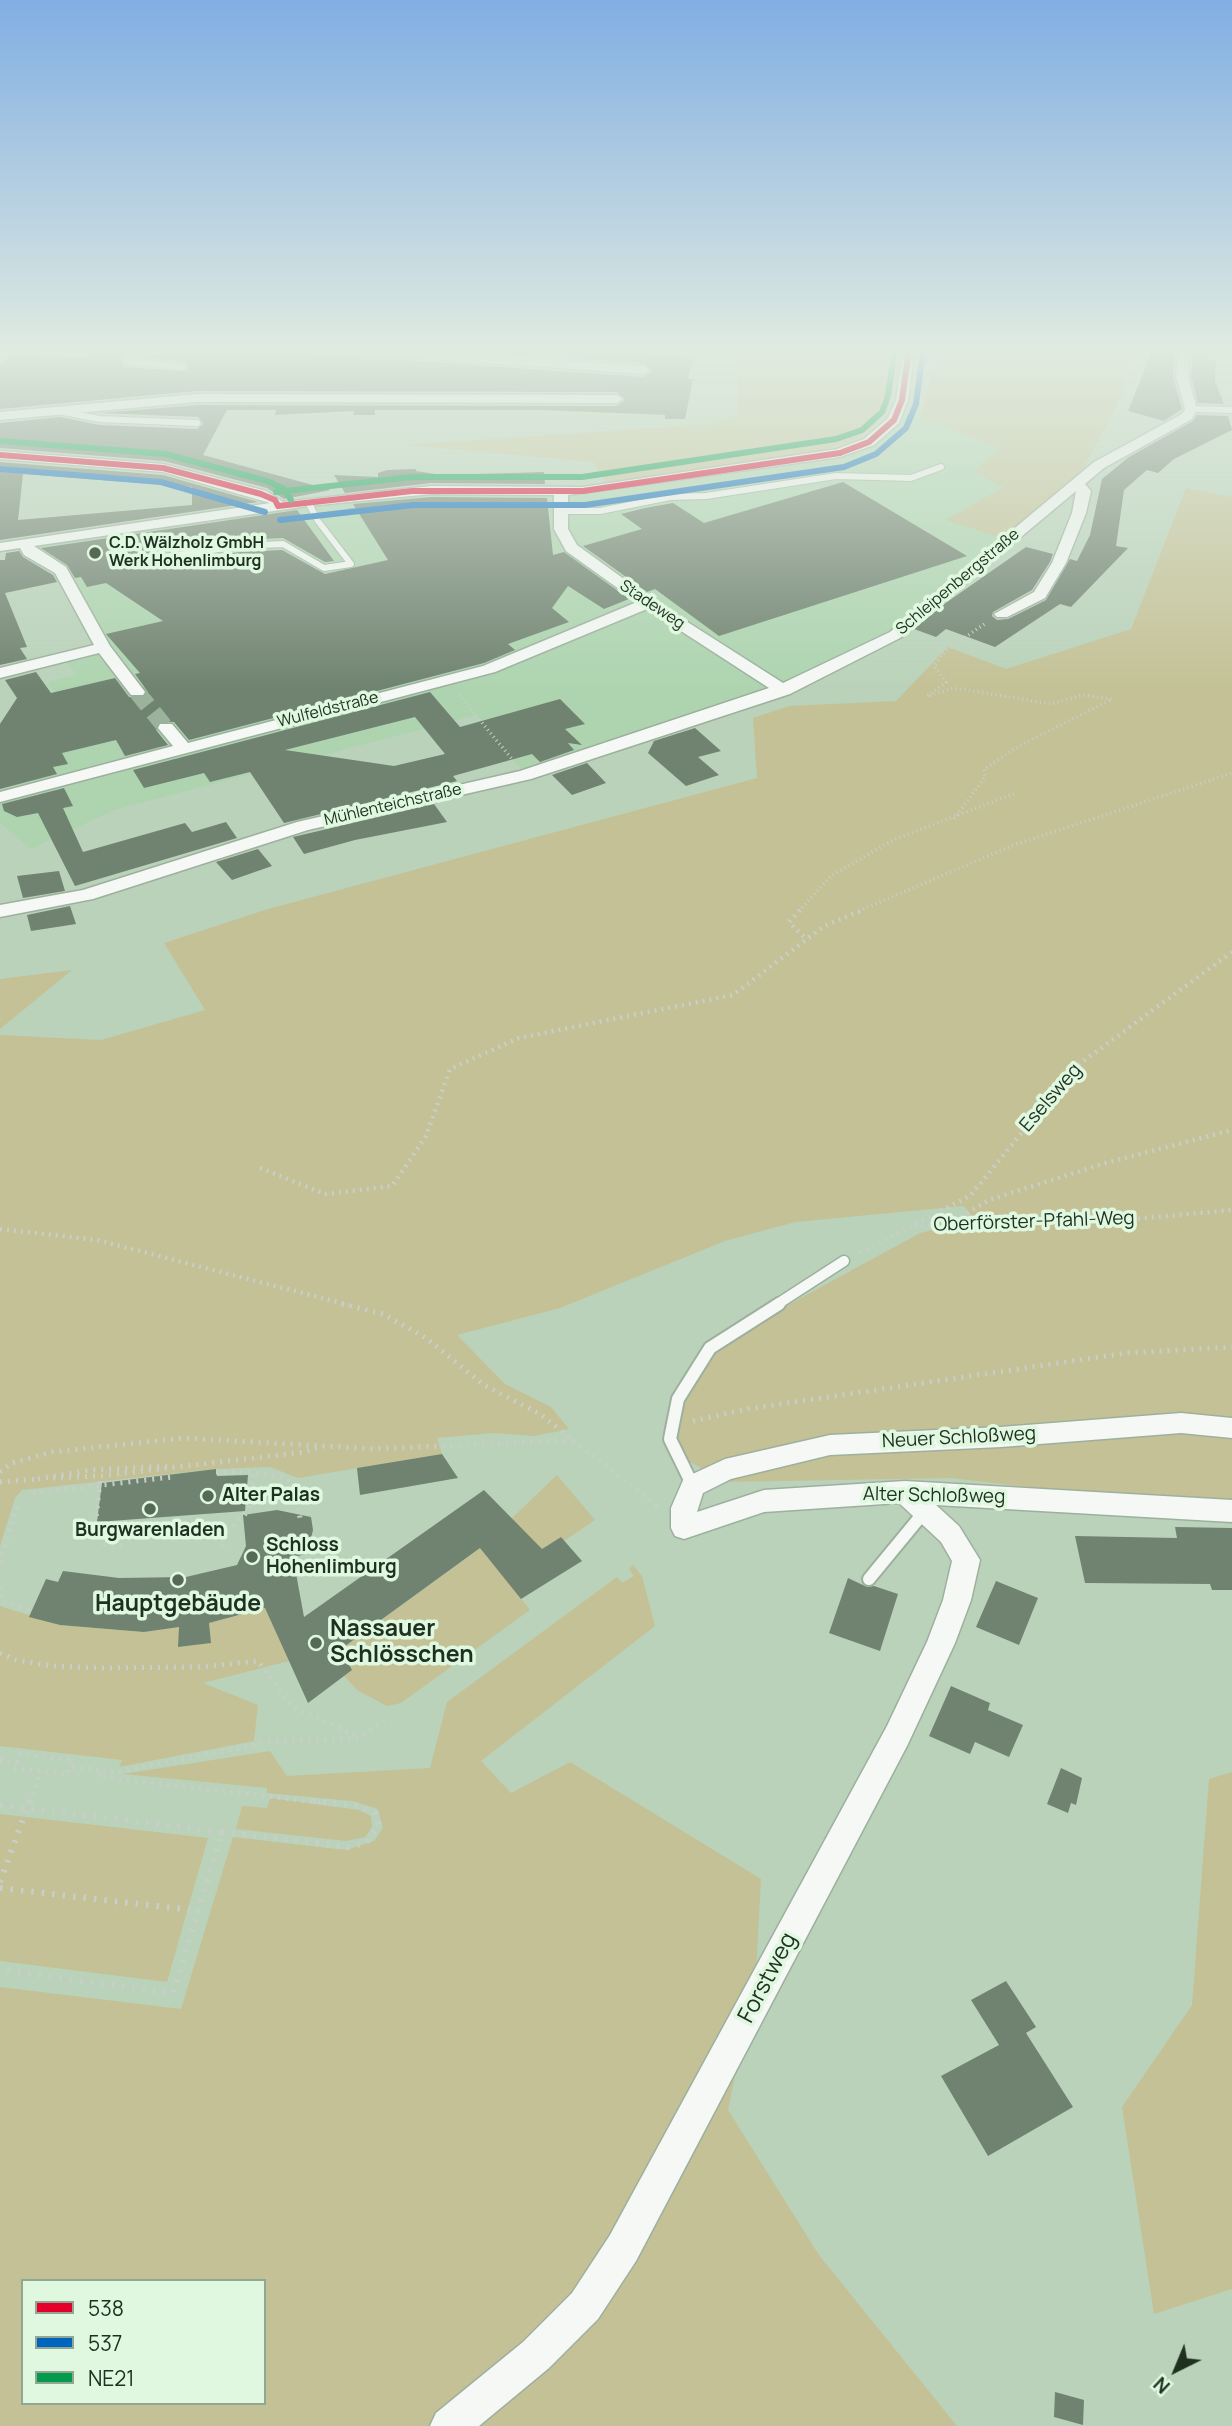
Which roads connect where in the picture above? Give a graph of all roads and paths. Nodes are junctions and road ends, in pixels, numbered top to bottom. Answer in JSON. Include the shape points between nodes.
{"nodes":[{"id":1,"x":90,"y":462,"type":"edge"},
{"id":2,"x":790,"y":462,"type":"edge"},
{"id":3,"x":1104,"y":462,"type":"edge"},
{"id":4,"x":941,"y":467,"type":"dead end"},
{"id":5,"x":1076,"y":483,"type":"junction"},
{"id":6,"x":561,"y":492,"type":"junction"},
{"id":7,"x":308,"y":502,"type":"junction"},
{"id":8,"x":278,"y":506,"type":"junction"},
{"id":9,"x":561,"y":511,"type":"junction"},
{"id":10,"x":25,"y":543,"type":"junction"},
{"id":11,"x":0,"y":547,"type":"edge"},
{"id":12,"x":165,"y":557,"type":"dead end"},
{"id":13,"x":648,"y":603,"type":"junction"},
{"id":14,"x":1002,"y":614,"type":"joint"},
{"id":15,"x":103,"y":647,"type":"junction"},
{"id":16,"x":0,"y":673,"type":"edge"},
{"id":17,"x":447,"y":680,"type":"junction"},
{"id":18,"x":783,"y":691,"type":"junction"},
{"id":19,"x":137,"y":692,"type":"tunnel mouth"},
{"id":20,"x":166,"y":728,"type":"tunnel mouth"},
{"id":21,"x":183,"y":747,"type":"junction"},
{"id":22,"x":1232,"y":773,"type":"edge"},
{"id":23,"x":526,"y":775,"type":"junction"},
{"id":24,"x":1016,"y":793,"type":"dead end"},
{"id":25,"x":0,"y":797,"type":"edge"},
{"id":26,"x":954,"y":819,"type":"junction"},
{"id":27,"x":0,"y":911,"type":"edge"},
{"id":28,"x":806,"y":939,"type":"junction"},
{"id":29,"x":1232,"y":952,"type":"edge"},
{"id":30,"x":1232,"y":1130,"type":"edge"},
{"id":31,"x":260,"y":1168,"type":"dead end"},
{"id":32,"x":1232,"y":1213,"type":"edge"},
{"id":33,"x":947,"y":1225,"type":"junction"},
{"id":34,"x":913,"y":1226,"type":"junction"},
{"id":35,"x":0,"y":1229,"type":"edge"},
{"id":36,"x":844,"y":1261,"type":"joint"},
{"id":37,"x":1232,"y":1347,"type":"edge"},
{"id":38,"x":672,"y":1426,"type":"junction"},
{"id":39,"x":1232,"y":1428,"type":"edge"},
{"id":40,"x":573,"y":1440,"type":"junction"},
{"id":41,"x":323,"y":1445,"type":"junction"},
{"id":42,"x":187,"y":1466,"type":"junction"},
{"id":43,"x":0,"y":1472,"type":"edge"},
{"id":44,"x":216,"y":1472,"type":"dead end"},
{"id":45,"x":253,"y":1472,"type":"junction"},
{"id":46,"x":172,"y":1477,"type":"dead end"},
{"id":47,"x":38,"y":1479,"type":"junction"},
{"id":48,"x":0,"y":1482,"type":"edge"},
{"id":49,"x":98,"y":1483,"type":"junction"},
{"id":50,"x":693,"y":1486,"type":"junction"},
{"id":51,"x":33,"y":1493,"type":"dead end"},
{"id":52,"x":916,"y":1500,"type":"junction"},
{"id":53,"x":18,"y":1504,"type":"dead end"},
{"id":54,"x":1232,"y":1511,"type":"edge"},
{"id":55,"x":300,"y":1518,"type":"dead end"},
{"id":56,"x":684,"y":1528,"type":"junction"},
{"id":57,"x":127,"y":1546,"type":"dead end"},
{"id":58,"x":223,"y":1547,"type":"dead end"},
{"id":59,"x":0,"y":1562,"type":"edge"},
{"id":60,"x":869,"y":1579,"type":"dead end"},
{"id":61,"x":0,"y":1588,"type":"edge"},
{"id":62,"x":31,"y":1611,"type":"dead end"},
{"id":63,"x":0,"y":1653,"type":"edge"},
{"id":64,"x":389,"y":1717,"type":"dead end"},
{"id":65,"x":360,"y":1738,"type":"junction"},
{"id":66,"x":0,"y":1760,"type":"edge"},
{"id":67,"x":17,"y":1762,"type":"junction"},
{"id":68,"x":70,"y":1767,"type":"junction"},
{"id":69,"x":101,"y":1770,"type":"junction"},
{"id":70,"x":41,"y":1771,"type":"junction"},
{"id":71,"x":0,"y":1805,"type":"edge"},
{"id":72,"x":26,"y":1809,"type":"junction"},
{"id":73,"x":222,"y":1832,"type":"junction"},
{"id":74,"x":0,"y":1882,"type":"edge"},
{"id":75,"x":0,"y":1888,"type":"edge"},
{"id":76,"x":200,"y":1911,"type":"junction"},
{"id":77,"x":0,"y":1970,"type":"edge"},
{"id":78,"x":449,"y":2426,"type":"edge"}],
"edges":[{"from":1,"to":8,"type":"street","via":[[163,468],[261,494]]},
{"from":2,"to":6,"type":"street"},
{"from":3,"to":5,"type":"street","name":"Schleipenbergstraße"},
{"from":4,"to":9,"type":"lane","via":[[911,478],[836,476],[706,496],[670,497],[600,511]]},
{"from":5,"to":14,"type":"street","via":[[1084,491],[1079,513],[1041,595]]},
{"from":5,"to":18,"type":"street","name":"Schleipenbergstraße","via":[[895,635]]},
{"from":6,"to":7,"type":"street","via":[[412,491]]},
{"from":6,"to":9,"type":"street","name":"Stadeweg"},
{"from":7,"to":8,"type":"street"},
{"from":7,"to":12,"type":"lane","via":[[351,564],[324,568],[283,544]]},
{"from":8,"to":10,"type":"street"},
{"from":9,"to":13,"type":"street","name":"Stadeweg","via":[[561,529],[571,548]]},
{"from":10,"to":11,"type":"street"},
{"from":10,"to":15,"type":"street","via":[[29,552],[61,570]]},
{"from":13,"to":17,"type":"street","name":"Wulfeldstraße","via":[[514,660]]},
{"from":13,"to":18,"type":"street","name":"Stadeweg"},
{"from":14,"to":26,"type":"path","via":[[945,651],[934,666],[946,682],[927,696],[954,688],[1051,704],[1083,695],[1112,699],[984,769],[985,777]]},
{"from":15,"to":16,"type":"street"},
{"from":15,"to":19,"type":"street"},
{"from":17,"to":21,"type":"street","name":"Wulfeldstraße"},
{"from":17,"to":23,"type":"path"},
{"from":18,"to":23,"type":"street","name":"Mühlenteichstraße"},
{"from":20,"to":21,"type":"street"},
{"from":21,"to":25,"type":"street","name":"Wulfeldstraße"},
{"from":22,"to":28,"type":"path","via":[[1014,845],[824,926]]},
{"from":23,"to":27,"type":"street","name":"Mühlenteichstraße","via":[[303,826],[86,895]]},
{"from":24,"to":26,"type":"path"},
{"from":26,"to":28,"type":"path","via":[[893,840],[831,876],[789,922]]},
{"from":28,"to":31,"type":"path","via":[[733,995],[519,1038],[450,1069],[426,1136],[392,1185],[325,1194]]},
{"from":29,"to":34,"type":"path","name":"Eselsweg","via":[[1074,1068],[971,1195]]},
{"from":30,"to":33,"type":"path","via":[[989,1200]]},
{"from":32,"to":33,"type":"path","name":"Oberförster-Pfahl-Weg"},
{"from":33,"to":34,"type":"path","name":"Oberförster-Pfahl-Weg"},
{"from":34,"to":36,"type":"path","name":"Oberförster-Pfahl-Weg"},
{"from":35,"to":40,"type":"path","via":[[97,1240],[383,1314],[426,1338],[484,1385],[540,1414]]},
{"from":36,"to":38,"type":"lane","via":[[710,1348],[678,1399]]},
{"from":37,"to":38,"type":"path","via":[[1128,1353],[747,1409]]},
{"from":38,"to":50,"type":"lane","via":[[670,1439]]},
{"from":39,"to":50,"type":"street","name":"Neuer Schloßweg","via":[[1181,1423],[830,1445],[725,1470]]},
{"from":40,"to":41,"type":"path","via":[[374,1449]]},
{"from":40,"to":56,"type":"path"},
{"from":41,"to":42,"type":"path","via":[[304,1452]]},
{"from":41,"to":43,"type":"path","via":[[184,1437],[52,1452],[12,1462]]},
{"from":42,"to":47,"type":"path","via":[[131,1466]]},
{"from":42,"to":49,"type":"path","via":[[100,1476]]},
{"from":44,"to":45,"type":"path"},
{"from":45,"to":55,"type":"path","via":[[282,1477],[296,1487]]},
{"from":45,"to":58,"type":"path","via":[[248,1511],[226,1534]]},
{"from":46,"to":51,"type":"path"},
{"from":47,"to":48,"type":"path"},
{"from":47,"to":49,"type":"path"},
{"from":49,"to":57,"type":"path","via":[[94,1530],[105,1544]]},
{"from":50,"to":56,"type":"street","via":[[684,1508]]},
{"from":52,"to":54,"type":"street","name":"Alter Schloßweg"},
{"from":52,"to":56,"type":"street","name":"Alter Schloßweg","via":[[764,1501]]},
{"from":52,"to":60,"type":"lane"},
{"from":52,"to":78,"type":"street","name":"Forstweg","via":[[950,1534],[966,1560],[941,1643],[897,1736],[624,2248],[585,2306],[536,2355]]},
{"from":53,"to":59,"type":"path"},
{"from":61,"to":62,"type":"path","via":[[1,1601]]},
{"from":63,"to":65,"type":"path","via":[[53,1666],[99,1668],[258,1661],[293,1707]]},
{"from":64,"to":65,"type":"path"},
{"from":65,"to":69,"type":"path","via":[[268,1742],[118,1772]]},
{"from":66,"to":67,"type":"path"},
{"from":67,"to":68,"type":"path","via":[[20,1754],[73,1759]]},
{"from":67,"to":70,"type":"path","via":[[14,1768]]},
{"from":68,"to":69,"type":"path"},
{"from":68,"to":70,"type":"path","via":[[68,1774]]},
{"from":69,"to":73,"type":"path","via":[[99,1777],[359,1806],[375,1813],[379,1825],[366,1843],[348,1847]]},
{"from":70,"to":72,"type":"path"},
{"from":71,"to":72,"type":"path"},
{"from":72,"to":73,"type":"path"},
{"from":72,"to":74,"type":"path"},
{"from":73,"to":76,"type":"path"},
{"from":75,"to":76,"type":"path"},
{"from":76,"to":77,"type":"path","via":[[173,1993]]}]}
